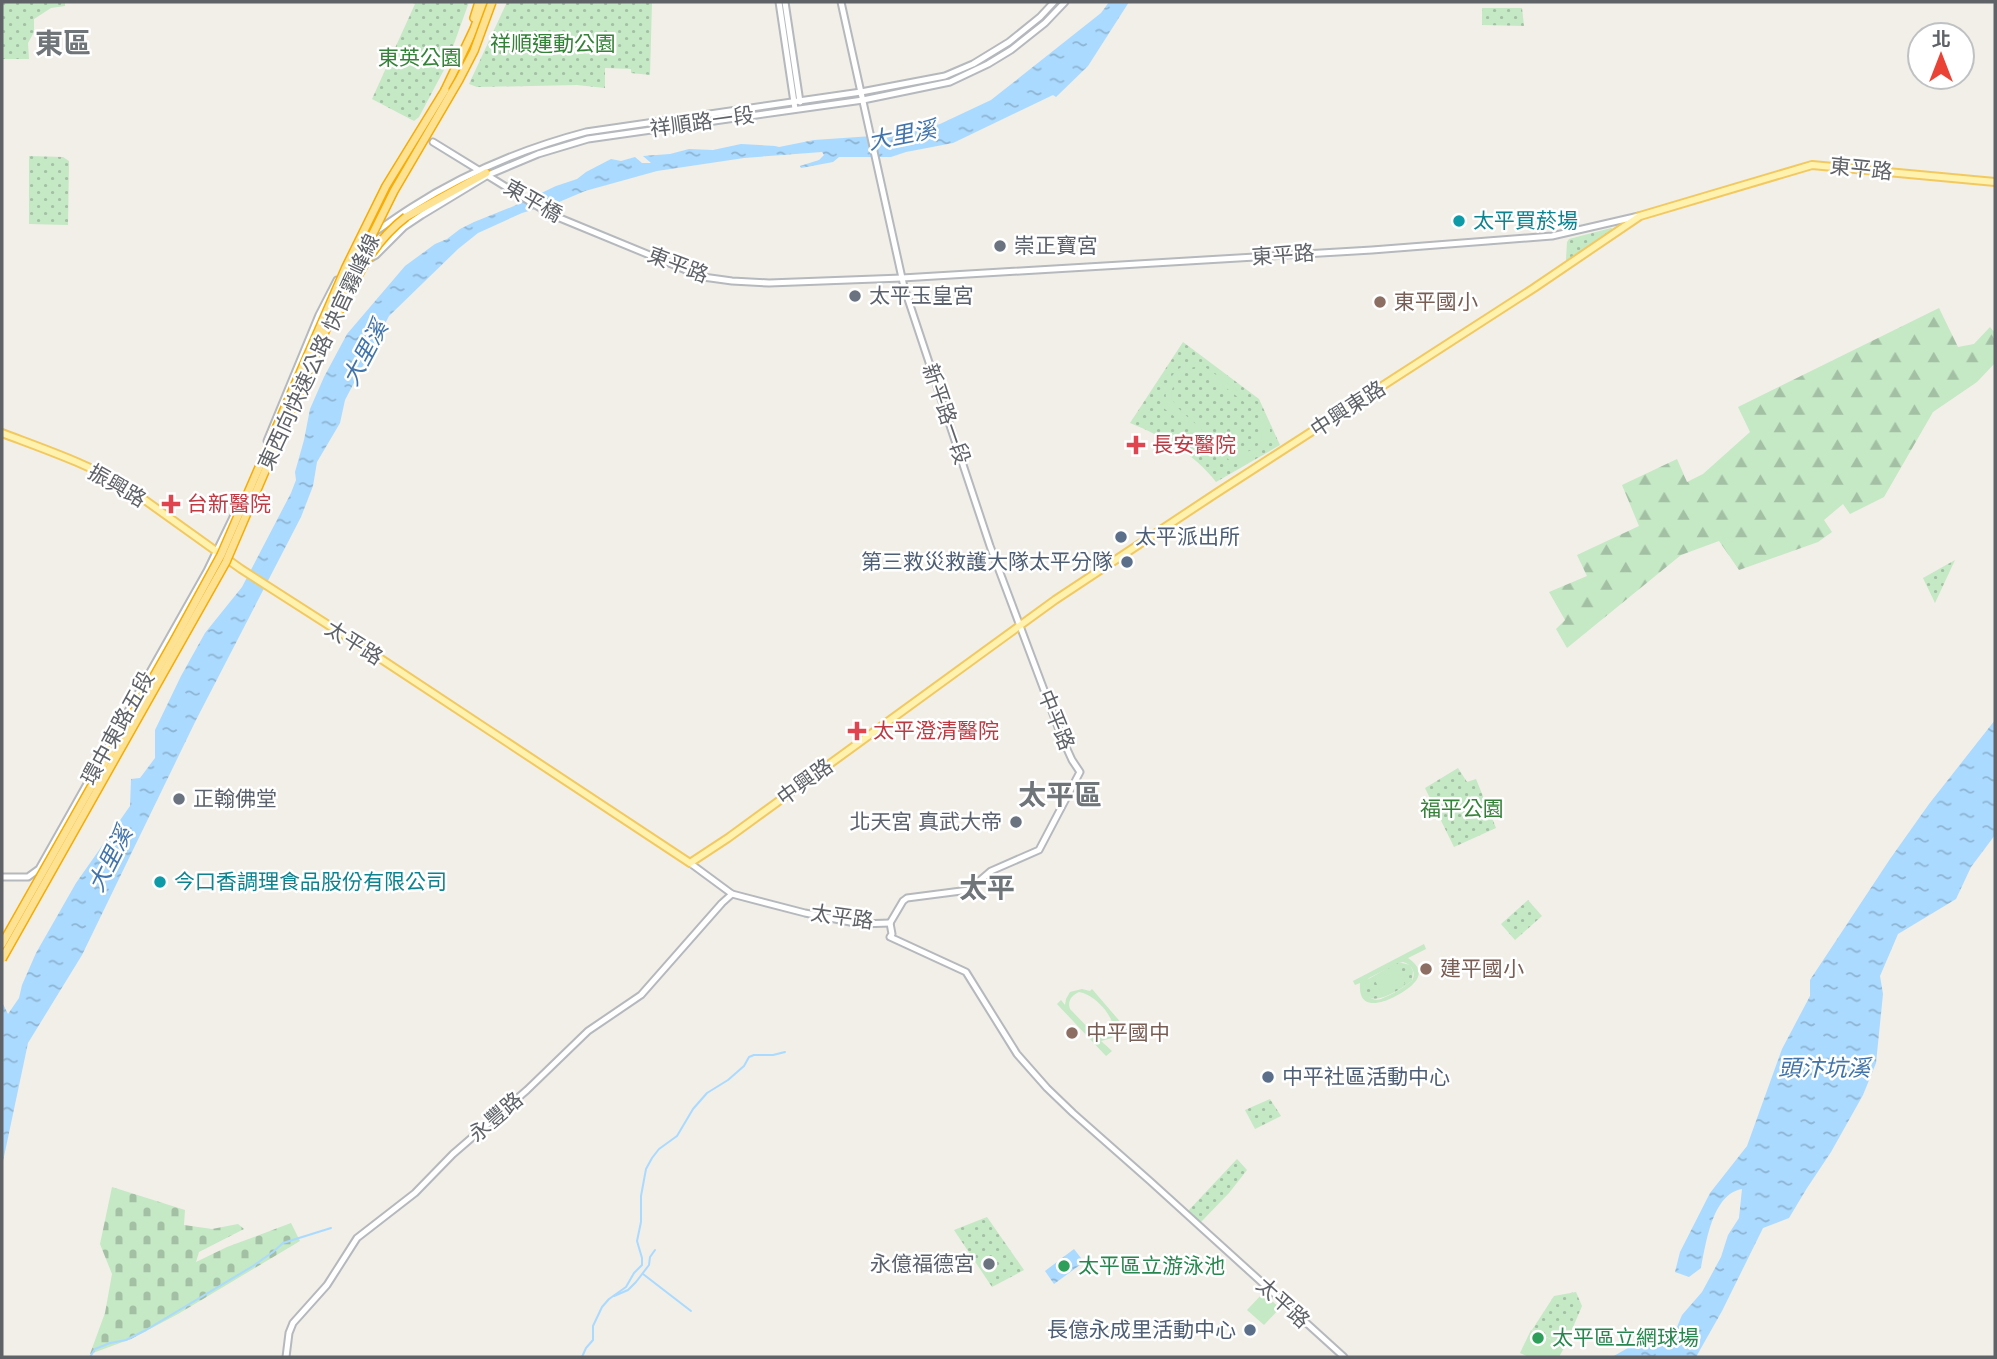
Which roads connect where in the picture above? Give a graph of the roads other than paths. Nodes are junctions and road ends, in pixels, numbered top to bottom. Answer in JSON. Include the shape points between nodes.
{"nodes":[{"id":1,"x":479,"y":2,"type":"edge"},
{"id":2,"x":484,"y":2,"type":"edge"},
{"id":3,"x":492,"y":2,"type":"edge"},
{"id":4,"x":782,"y":2,"type":"edge"},
{"id":5,"x":841,"y":2,"type":"edge"},
{"id":6,"x":1054,"y":2,"type":"edge"},
{"id":7,"x":1065,"y":2,"type":"edge"},
{"id":8,"x":473,"y":32,"type":"junction"},
{"id":9,"x":861,"y":92,"type":"junction"},
{"id":10,"x":863,"y":100,"type":"junction"},
{"id":11,"x":797,"y":101,"type":"junction"},
{"id":12,"x":798,"y":109,"type":"junction"},
{"id":13,"x":433,"y":142,"type":"dead end"},
{"id":14,"x":487,"y":174,"type":"junction"},
{"id":15,"x":1995,"y":182,"type":"edge"},
{"id":16,"x":372,"y":209,"type":"dead end"},
{"id":17,"x":1640,"y":216,"type":"junction"},
{"id":18,"x":572,"y":223,"type":"joint"},
{"id":19,"x":354,"y":246,"type":"junction"},
{"id":20,"x":346,"y":263,"type":"junction"},
{"id":21,"x":902,"y":278,"type":"junction"},
{"id":22,"x":310,"y":366,"type":"junction"},
{"id":23,"x":2,"y":433,"type":"edge"},
{"id":24,"x":216,"y":552,"type":"junction"},
{"id":25,"x":223,"y":557,"type":"joint"},
{"id":26,"x":1055,"y":600,"type":"joint"},
{"id":27,"x":1019,"y":626,"type":"junction"},
{"id":28,"x":1031,"y":656,"type":"joint"},
{"id":29,"x":690,"y":863,"type":"junction"},
{"id":30,"x":2,"y":877,"type":"edge"},
{"id":31,"x":732,"y":894,"type":"junction"},
{"id":32,"x":890,"y":923,"type":"junction"},
{"id":33,"x":2,"y":944,"type":"edge"},
{"id":34,"x":2,"y":959,"type":"edge"},
{"id":35,"x":286,"y":1357,"type":"edge"},
{"id":36,"x":1344,"y":1357,"type":"edge"}],
"edges":[{"from":1,"to":8,"type":"highway"},
{"from":2,"to":8,"type":"highway","name":"東西向快速公路 快官霧峰線"},
{"from":3,"to":22,"type":"highway","name":"東西向快速公路 快官霧峰線","bridge":true,"via":[[474,51],[394,191]]},
{"from":4,"to":11,"type":"street"},
{"from":5,"to":9,"type":"street","name":"新平路一段"},
{"from":6,"to":9,"type":"street","name":"祥順路一段","via":[[1018,36],[962,69]]},
{"from":7,"to":10,"type":"street","name":"祥順路一段","via":[[1011,50],[963,77]]},
{"from":8,"to":33,"type":"highway","name":"東西向快速公路 快官霧峰線","bridge":true,"via":[[346,267],[221,555]]},
{"from":9,"to":10,"type":"street","name":"新平路一段"},
{"from":9,"to":11,"type":"street","name":"祥順路一段"},
{"from":10,"to":12,"type":"street","name":"祥順路一段"},
{"from":10,"to":21,"type":"street","name":"新平路一段"},
{"from":11,"to":12,"type":"street"},
{"from":11,"to":14,"type":"street","name":"祥順路一段","via":[[586,132],[534,148]]},
{"from":12,"to":14,"type":"street","name":"祥順路一段","via":[[576,142]]},
{"from":13,"to":14,"type":"street"},
{"from":14,"to":18,"type":"street","name":"東平橋"},
{"from":14,"to":19,"type":"street","name":"祥順路一段","via":[[415,205]]},
{"from":14,"to":20,"type":"street","name":"祥順路一段","via":[[404,227],[370,259]]},
{"from":14,"to":22,"type":"highway","bridge":true,"via":[[389,230],[371,253]]},
{"from":15,"to":17,"type":"main road","name":"東平路","via":[[1812,165]]},
{"from":16,"to":19,"type":"street","name":"環中東路五段"},
{"from":17,"to":21,"type":"street","name":"東平路","via":[[1552,236]]},
{"from":17,"to":26,"type":"main road","name":"中興東路"},
{"from":18,"to":21,"type":"street","name":"東平路","via":[[714,279],[769,283]]},
{"from":19,"to":20,"type":"street","name":"環中東路五段"},
{"from":20,"to":24,"type":"street","name":"環中東路五段"},
{"from":21,"to":27,"type":"street","name":"新平路一段"},
{"from":22,"to":34,"type":"highway","name":"東西向快速公路 快官霧峰線","bridge":true,"via":[[226,562]]},
{"from":23,"to":24,"type":"main road","name":"振興路","via":[[113,479]]},
{"from":24,"to":25,"type":"main road","name":"振興路"},
{"from":24,"to":30,"type":"street","name":"環中東路五段","via":[[39,869],[28,877]]},
{"from":25,"to":29,"type":"main road","name":"太平路"},
{"from":26,"to":27,"type":"main road","name":"中興路"},
{"from":27,"to":28,"type":"street","name":"新平路一段"},
{"from":27,"to":29,"type":"main road","name":"中興路"},
{"from":28,"to":32,"type":"street","name":"中平路","via":[[1080,772],[1039,850],[991,871],[969,890],[907,898]]},
{"from":29,"to":31,"type":"street","name":"太平路"},
{"from":31,"to":32,"type":"street","name":"太平路","via":[[860,924]]},
{"from":31,"to":35,"type":"street","name":"永豐路","via":[[641,995],[588,1031],[415,1193],[357,1238],[327,1285],[293,1323]]},
{"from":32,"to":36,"type":"street","name":"太平路","via":[[890,937],[966,972],[1022,1060],[1047,1088]]}]}
